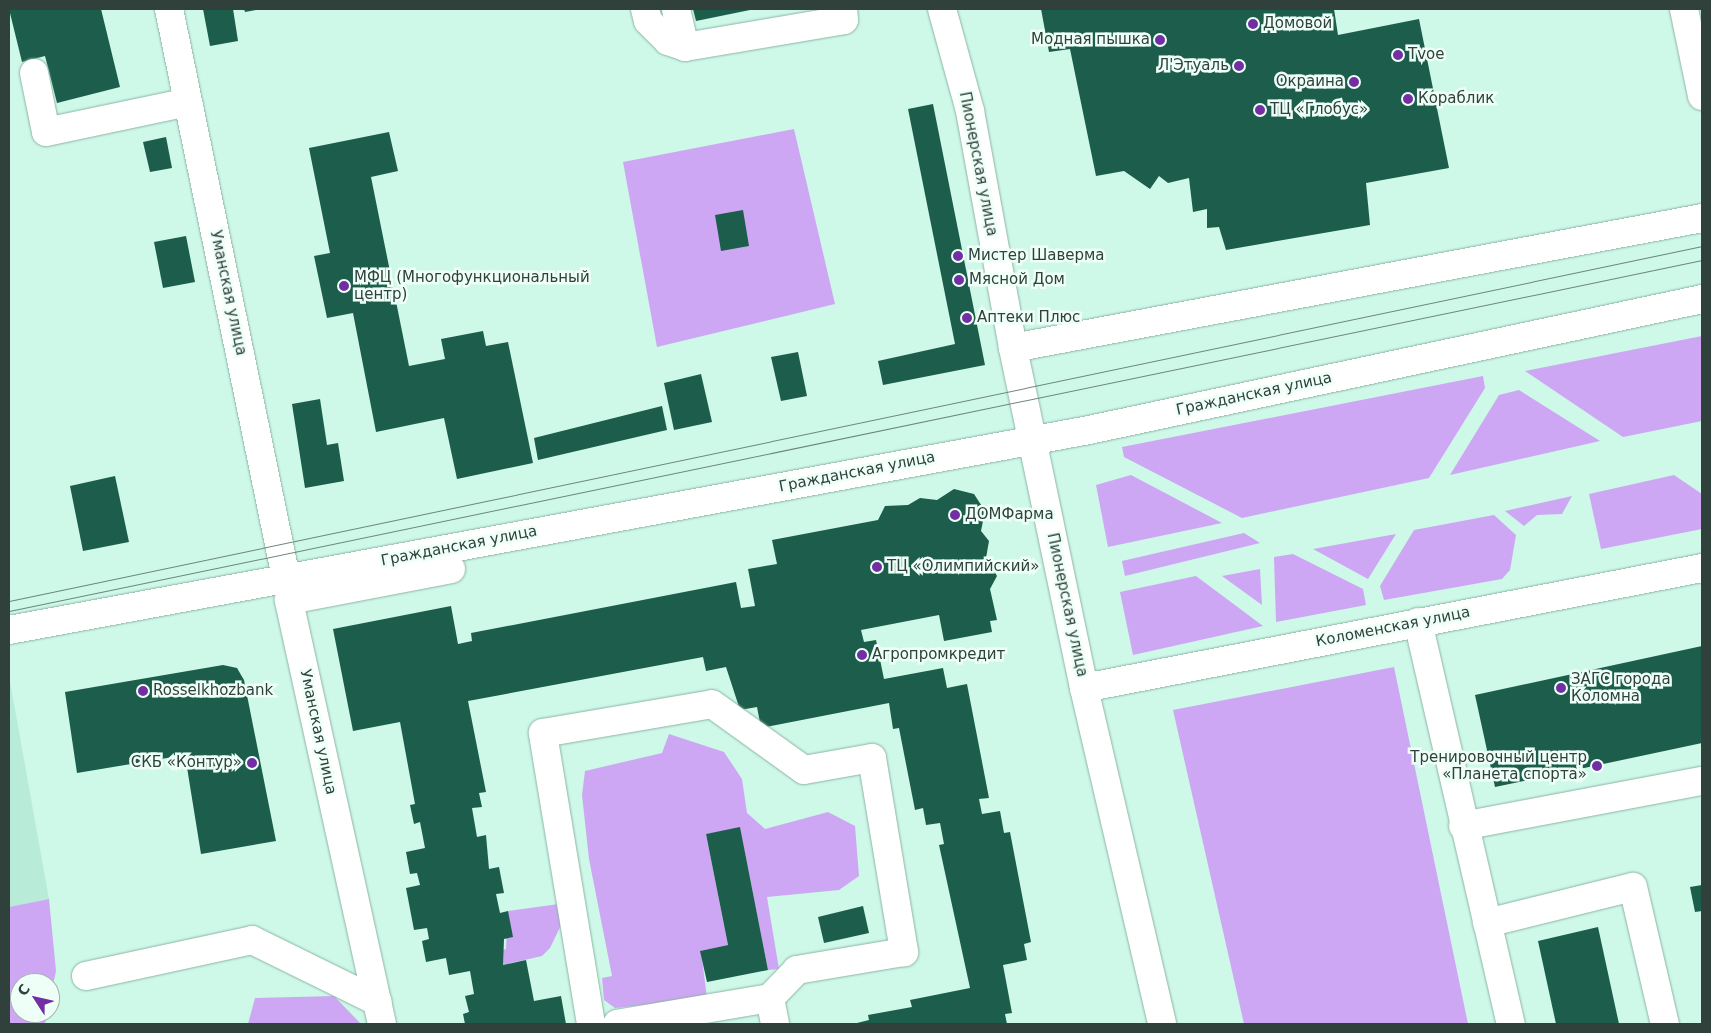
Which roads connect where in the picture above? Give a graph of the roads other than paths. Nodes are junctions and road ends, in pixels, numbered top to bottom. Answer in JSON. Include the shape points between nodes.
{"nodes":[{"id":1,"x":169,"y":9,"type":"edge"},
{"id":2,"x":645,"y":9,"type":"edge"},
{"id":3,"x":676,"y":9,"type":"edge"},
{"id":4,"x":843,"y":9,"type":"edge"},
{"id":5,"x":942,"y":9,"type":"edge"},
{"id":6,"x":1684,"y":9,"type":"edge"},
{"id":7,"x":685,"y":47,"type":"junction"},
{"id":8,"x":34,"y":74,"type":"dead end"},
{"id":9,"x":1702,"y":96,"type":"edge"},
{"id":10,"x":188,"y":102,"type":"junction"},
{"id":11,"x":1702,"y":218,"type":"edge"},
{"id":12,"x":1702,"y":299,"type":"edge"},
{"id":13,"x":1013,"y":348,"type":"junction"},
{"id":14,"x":1033,"y":440,"type":"junction"},
{"id":15,"x":1702,"y":568,"type":"edge"},
{"id":16,"x":450,"y":569,"type":"dead end"},
{"id":17,"x":286,"y":578,"type":"junction"},
{"id":18,"x":1418,"y":622,"type":"junction"},
{"id":19,"x":9,"y":630,"type":"edge"},
{"id":20,"x":1084,"y":688,"type":"junction"},
{"id":21,"x":1702,"y":781,"type":"edge"},
{"id":22,"x":1463,"y":826,"type":"junction"},
{"id":23,"x":1488,"y":923,"type":"junction"},
{"id":24,"x":86,"y":976,"type":"dead end"},
{"id":25,"x":772,"y":1011,"type":"edge"},
{"id":26,"x":380,"y":1013,"type":"edge"},
{"id":27,"x":591,"y":1024,"type":"edge"},
{"id":28,"x":617,"y":1024,"type":"edge"},
{"id":29,"x":1162,"y":1024,"type":"edge"},
{"id":30,"x":1511,"y":1024,"type":"edge"},
{"id":31,"x":1665,"y":1024,"type":"edge"}],
"edges":[{"from":1,"to":10,"type":"street","name":"Уманская улица"},
{"from":2,"to":7,"type":"street","via":[[648,21],[668,41]]},
{"from":3,"to":7,"type":"street"},
{"from":4,"to":7,"type":"street","via":[[844,20]]},
{"from":5,"to":13,"type":"street","name":"Пионерская улица","via":[[970,111]]},
{"from":6,"to":9,"type":"street"},
{"from":8,"to":10,"type":"street","via":[[46,132]]},
{"from":10,"to":17,"type":"street","name":"Уманская улица"},
{"from":11,"to":13,"type":"street"},
{"from":12,"to":14,"type":"street","name":"Гражданская улица"},
{"from":13,"to":14,"type":"street","name":"Пионерская улица"},
{"from":14,"to":17,"type":"street","name":"Гражданская улица"},
{"from":14,"to":20,"type":"street","name":"Пионерская улица"},
{"from":15,"to":18,"type":"street","name":"Коломенская улица"},
{"from":16,"to":26,"type":"street","name":"Уманская улица","via":[[289,600]]},
{"from":17,"to":19,"type":"street","name":"Гражданская улица"},
{"from":18,"to":20,"type":"street","name":"Коломенская улица"},
{"from":18,"to":22,"type":"street"},
{"from":20,"to":29,"type":"street","name":"Пионерская улица"},
{"from":21,"to":22,"type":"street"},
{"from":22,"to":23,"type":"street"},
{"from":23,"to":30,"type":"street"},
{"from":23,"to":31,"type":"street","via":[[1633,887]]},
{"from":24,"to":26,"type":"street","via":[[252,940]]},
{"from":25,"to":27,"type":"street","via":[[797,970],[904,952],[872,758],[804,770],[712,704],[543,733]]},
{"from":25,"to":28,"type":"street"}]}
